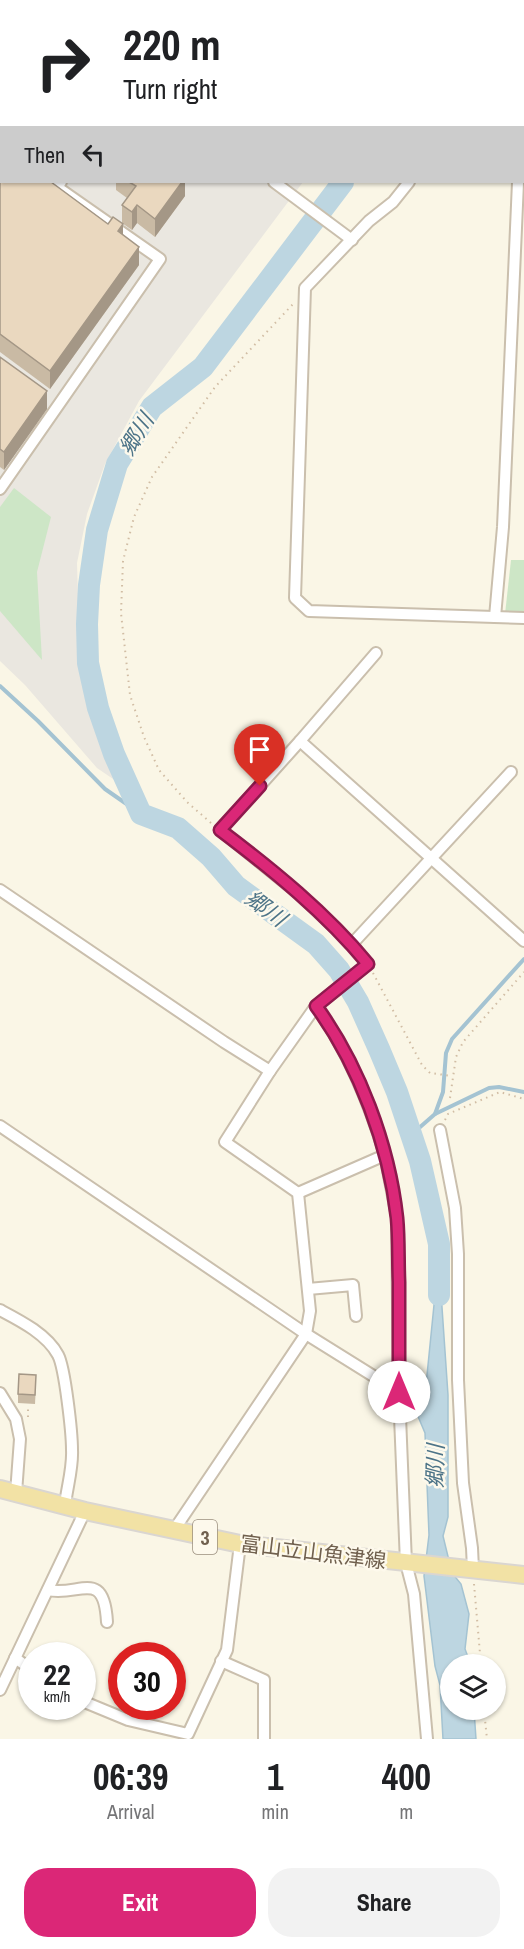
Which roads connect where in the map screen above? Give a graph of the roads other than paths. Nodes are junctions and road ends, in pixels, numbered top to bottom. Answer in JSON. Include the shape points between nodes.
{"nodes":[{"id":1,"x":56,"y":183,"type":"edge"},
{"id":2,"x":275,"y":183,"type":"edge"},
{"id":3,"x":408,"y":183,"type":"edge"},
{"id":4,"x":518,"y":183,"type":"edge"},
{"id":5,"x":352,"y":240,"type":"junction"},
{"id":6,"x":47,"y":400,"type":"edge"},
{"id":7,"x":57,"y":407,"type":"junction"},
{"id":8,"x":0,"y":489,"type":"edge"},
{"id":9,"x":495,"y":617,"type":"junction"},
{"id":10,"x":524,"y":618,"type":"edge"},
{"id":11,"x":376,"y":653,"type":"dead end"},
{"id":12,"x":300,"y":741,"type":"junction"},
{"id":13,"x":511,"y":771,"type":"dead end"},
{"id":14,"x":430,"y":857,"type":"junction"},
{"id":15,"x":0,"y":890,"type":"edge"},
{"id":16,"x":524,"y":941,"type":"edge"},
{"id":17,"x":352,"y":944,"type":"junction"},
{"id":18,"x":316,"y":1006,"type":"junction"},
{"id":19,"x":270,"y":1071,"type":"junction"},
{"id":20,"x":0,"y":1125,"type":"edge"},
{"id":21,"x":440,"y":1130,"type":"road end"},
{"id":22,"x":385,"y":1155,"type":"junction"},
{"id":23,"x":298,"y":1193,"type":"junction"},
{"id":24,"x":308,"y":1289,"type":"junction"},
{"id":25,"x":0,"y":1310,"type":"edge"},
{"id":26,"x":356,"y":1316,"type":"dead end"},
{"id":27,"x":306,"y":1334,"type":"junction"},
{"id":28,"x":399,"y":1392,"type":"junction"},
{"id":29,"x":0,"y":1393,"type":"edge"},
{"id":30,"x":8,"y":1491,"type":"edge"},
{"id":31,"x":65,"y":1505,"type":"junction"},
{"id":32,"x":85,"y":1511,"type":"junction"},
{"id":33,"x":174,"y":1530,"type":"junction"},
{"id":34,"x":240,"y":1544,"type":"junction"},
{"id":35,"x":410,"y":1563,"type":"junction"},
{"id":36,"x":473,"y":1569,"type":"junction"},
{"id":37,"x":524,"y":1575,"type":"edge"},
{"id":38,"x":48,"y":1590,"type":"junction"},
{"id":39,"x":107,"y":1622,"type":"dead end"},
{"id":40,"x":15,"y":1658,"type":"junction"},
{"id":41,"x":18,"y":1660,"type":"edge"},
{"id":42,"x":221,"y":1661,"type":"junction"},
{"id":43,"x":0,"y":1690,"type":"edge"},
{"id":44,"x":96,"y":1707,"type":"edge"},
{"id":45,"x":264,"y":1739,"type":"edge"},
{"id":46,"x":428,"y":1739,"type":"edge"}],
"edges":[{"from":1,"to":7,"type":"street","via":[[160,259]]},
{"from":2,"to":5,"type":"street"},
{"from":3,"to":5,"type":"street"},
{"from":4,"to":9,"type":"street","via":[[503,527]]},
{"from":5,"to":9,"type":"street","via":[[305,288],[295,598],[309,611]]},
{"from":6,"to":7,"type":"street"},
{"from":7,"to":8,"type":"street"},
{"from":9,"to":10,"type":"street"},
{"from":11,"to":12,"type":"street"},
{"from":12,"to":14,"type":"street"},
{"from":12,"to":17,"type":"street","via":[[220,830],[298,893]]},
{"from":13,"to":14,"type":"street"},
{"from":14,"to":16,"type":"street"},
{"from":14,"to":17,"type":"street"},
{"from":15,"to":19,"type":"street"},
{"from":17,"to":18,"type":"street","via":[[368,964]]},
{"from":18,"to":19,"type":"street"},
{"from":18,"to":22,"type":"street","via":[[356,1074]]},
{"from":19,"to":23,"type":"street","via":[[225,1142]]},
{"from":20,"to":27,"type":"street"},
{"from":21,"to":36,"type":"street","via":[[455,1208],[463,1483]]},
{"from":22,"to":23,"type":"street"},
{"from":22,"to":28,"type":"street","via":[[397,1217]]},
{"from":23,"to":24,"type":"street"},
{"from":24,"to":26,"type":"street","via":[[353,1285]]},
{"from":24,"to":27,"type":"street"},
{"from":25,"to":31,"type":"street","via":[[38,1334],[58,1355],[73,1451]]},
{"from":27,"to":28,"type":"street"},
{"from":27,"to":33,"type":"street"},
{"from":28,"to":35,"type":"street"},
{"from":29,"to":30,"type":"street","via":[[16,1419],[20,1439]]},
{"from":30,"to":31,"type":"main road","name":"富山立山魚津線","number":"3"},
{"from":31,"to":32,"type":"main road","name":"富山立山魚津線","number":"3"},
{"from":32,"to":33,"type":"main road","name":"富山立山魚津線","number":"3"},
{"from":32,"to":38,"type":"street"},
{"from":33,"to":34,"type":"main road","name":"富山立山魚津線","number":"3"},
{"from":34,"to":35,"type":"main road","name":"富山立山魚津線","number":"3"},
{"from":34,"to":42,"type":"street","via":[[227,1650]]},
{"from":35,"to":36,"type":"main road","name":"富山立山魚津線","number":"3"},
{"from":35,"to":46,"type":"street"},
{"from":36,"to":37,"type":"main road","name":"富山立山魚津線","number":"3"},
{"from":38,"to":39,"type":"street","via":[[59,1593],[87,1587],[98,1592],[105,1600]]},
{"from":38,"to":40,"type":"street"},
{"from":40,"to":41,"type":"street"},
{"from":40,"to":43,"type":"street"},
{"from":42,"to":44,"type":"street","via":[[188,1734],[128,1720]]},
{"from":42,"to":45,"type":"street","via":[[264,1680]]}]}
